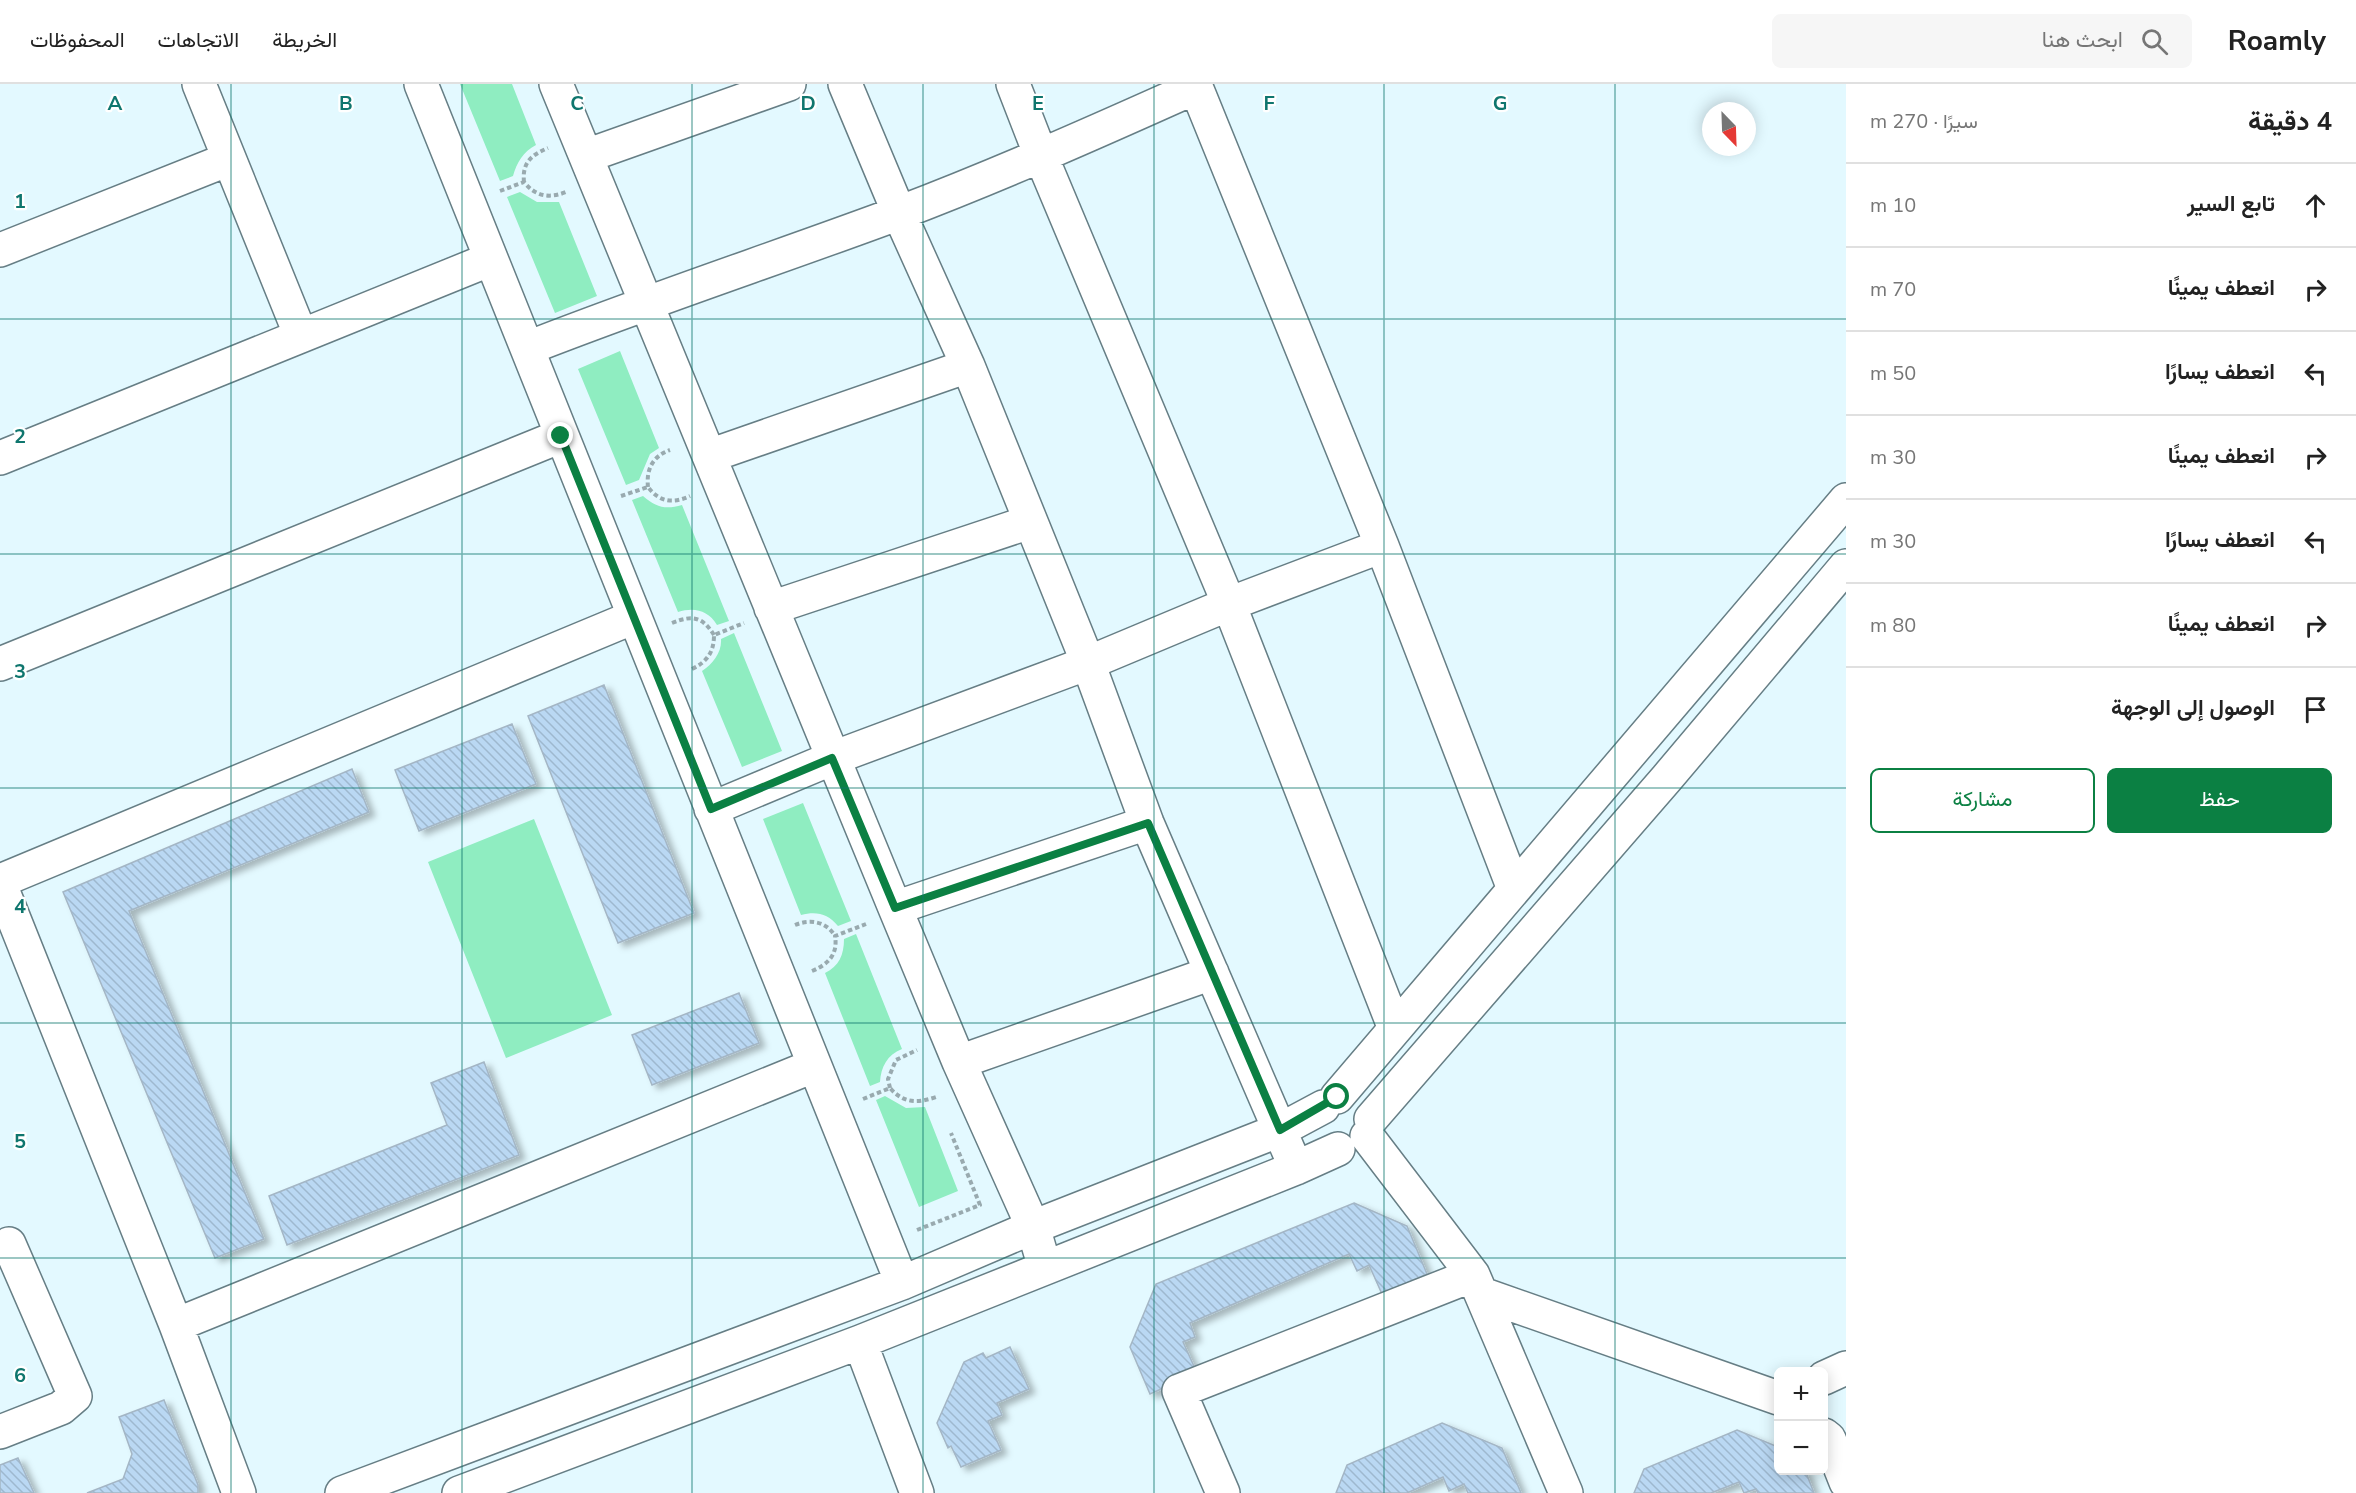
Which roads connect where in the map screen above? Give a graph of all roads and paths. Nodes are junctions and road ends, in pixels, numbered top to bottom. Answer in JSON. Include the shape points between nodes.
{"nodes":[{"id":1,"x":199,"y":84,"type":"edge"},
{"id":2,"x":421,"y":84,"type":"edge"},
{"id":3,"x":556,"y":84,"type":"edge"},
{"id":4,"x":789,"y":84,"type":"edge"},
{"id":5,"x":845,"y":84,"type":"edge"},
{"id":6,"x":1013,"y":84,"type":"edge"},
{"id":7,"x":1194,"y":86,"type":"edge"},
{"id":8,"x":552,"y":146,"type":"dead end"},
{"id":9,"x":586,"y":156,"type":"junction"},
{"id":10,"x":1041,"y":156,"type":"junction"},
{"id":11,"x":229,"y":159,"type":"junction"},
{"id":12,"x":524,"y":182,"type":"junction"},
{"id":13,"x":569,"y":190,"type":"dead end"},
{"id":14,"x":491,"y":195,"type":"dead end"},
{"id":15,"x":899,"y":213,"type":"junction"},
{"id":16,"x":0,"y":250,"type":"edge"},
{"id":17,"x":491,"y":259,"type":"junction"},
{"id":18,"x":646,"y":303,"type":"junction"},
{"id":19,"x":301,"y":336,"type":"junction"},
{"id":20,"x":528,"y":348,"type":"junction"},
{"id":21,"x":968,"y":366,"type":"junction"},
{"id":22,"x":561,"y":436,"type":"junction"},
{"id":23,"x":674,"y":448,"type":"dead end"},
{"id":24,"x":709,"y":456,"type":"junction"},
{"id":25,"x":0,"y":458,"type":"edge"},
{"id":26,"x":648,"y":487,"type":"junction"},
{"id":27,"x":693,"y":495,"type":"dead end"},
{"id":28,"x":615,"y":499,"type":"dead end"},
{"id":29,"x":1846,"y":500,"type":"edge"},
{"id":30,"x":1030,"y":522,"type":"junction"},
{"id":31,"x":1383,"y":546,"type":"junction"},
{"id":32,"x":1846,"y":566,"type":"edge"},
{"id":33,"x":1229,"y":604,"type":"junction"},
{"id":34,"x":758,"y":615,"type":"junction"},
{"id":35,"x":634,"y":617,"type":"junction"},
{"id":36,"x":666,"y":625,"type":"dead end"},
{"id":37,"x":714,"y":635,"type":"junction"},
{"id":38,"x":1088,"y":663,"type":"junction"},
{"id":39,"x":0,"y":664,"type":"edge"},
{"id":40,"x":686,"y":672,"type":"dead end"},
{"id":41,"x":832,"y":758,"type":"junction"},
{"id":42,"x":711,"y":809,"type":"junction"},
{"id":43,"x":1148,"y":823,"type":"junction"},
{"id":44,"x":0,"y":883,"type":"edge"},
{"id":45,"x":1514,"y":889,"type":"junction"},
{"id":46,"x":895,"y":908,"type":"junction"},
{"id":47,"x":866,"y":924,"type":"dead end"},
{"id":48,"x":790,"y":928,"type":"dead end"},
{"id":49,"x":835,"y":936,"type":"junction"},
{"id":50,"x":808,"y":973,"type":"dead end"},
{"id":51,"x":1212,"y":973,"type":"junction"},
{"id":52,"x":1395,"y":1029,"type":"junction"},
{"id":53,"x":917,"y":1050,"type":"dead end"},
{"id":54,"x":959,"y":1062,"type":"junction"},
{"id":55,"x":813,"y":1066,"type":"junction"},
{"id":56,"x":890,"y":1088,"type":"junction"},
{"id":57,"x":936,"y":1097,"type":"dead end"},
{"id":58,"x":860,"y":1100,"type":"dead end"},
{"id":59,"x":1330,"y":1102,"type":"junction"},
{"id":60,"x":1369,"y":1128,"type":"junction"},
{"id":61,"x":1280,"y":1130,"type":"junction"},
{"id":62,"x":1338,"y":1149,"type":"junction"},
{"id":63,"x":1296,"y":1168,"type":"junction"},
{"id":64,"x":1032,"y":1227,"type":"junction"},
{"id":65,"x":9,"y":1244,"type":"dead end"},
{"id":66,"x":1045,"y":1268,"type":"junction"},
{"id":67,"x":902,"y":1283,"type":"junction"},
{"id":68,"x":1478,"y":1285,"type":"junction"},
{"id":69,"x":176,"y":1325,"type":"junction"},
{"id":70,"x":860,"y":1342,"type":"junction"},
{"id":71,"x":1846,"y":1368,"type":"edge"},
{"id":72,"x":1828,"y":1376,"type":"edge"},
{"id":73,"x":1774,"y":1396,"type":"edge"},
{"id":74,"x":0,"y":1432,"type":"edge"},
{"id":75,"x":1828,"y":1439,"type":"edge"},
{"id":76,"x":1846,"y":1482,"type":"edge"},
{"id":77,"x":239,"y":1493,"type":"edge"},
{"id":78,"x":342,"y":1493,"type":"edge"},
{"id":79,"x":459,"y":1493,"type":"edge"},
{"id":80,"x":917,"y":1493,"type":"edge"},
{"id":81,"x":1223,"y":1493,"type":"edge"},
{"id":82,"x":1566,"y":1493,"type":"edge"}],
"edges":[{"from":1,"to":11,"type":"street"},
{"from":2,"to":17,"type":"street"},
{"from":3,"to":9,"type":"street"},
{"from":4,"to":9,"type":"street"},
{"from":5,"to":15,"type":"street"},
{"from":6,"to":10,"type":"street"},
{"from":7,"to":10,"type":"street"},
{"from":7,"to":31,"type":"street"},
{"from":8,"to":12,"type":"path","via":[[527,161],[522,171]]},
{"from":9,"to":18,"type":"street"},
{"from":10,"to":15,"type":"street"},
{"from":10,"to":33,"type":"street"},
{"from":11,"to":16,"type":"street"},
{"from":11,"to":19,"type":"street"},
{"from":12,"to":13,"type":"path","via":[[540,195]]},
{"from":12,"to":14,"type":"path"},
{"from":15,"to":18,"type":"street"},
{"from":15,"to":21,"type":"street"},
{"from":17,"to":19,"type":"street"},
{"from":17,"to":20,"type":"street"},
{"from":18,"to":20,"type":"street"},
{"from":18,"to":24,"type":"street"},
{"from":19,"to":25,"type":"street"},
{"from":20,"to":22,"type":"street"},
{"from":21,"to":24,"type":"street"},
{"from":21,"to":30,"type":"street"},
{"from":22,"to":35,"type":"street"},
{"from":22,"to":39,"type":"street"},
{"from":23,"to":26,"type":"path","via":[[656,457],[647,477]]},
{"from":24,"to":34,"type":"street"},
{"from":26,"to":27,"type":"path","via":[[653,495],[664,500],[676,501]]},
{"from":26,"to":28,"type":"path"},
{"from":29,"to":45,"type":"street"},
{"from":30,"to":34,"type":"street"},
{"from":30,"to":38,"type":"street"},
{"from":31,"to":33,"type":"street"},
{"from":31,"to":45,"type":"street"},
{"from":32,"to":60,"type":"street"},
{"from":33,"to":38,"type":"street"},
{"from":33,"to":52,"type":"street"},
{"from":34,"to":37,"type":"path"},
{"from":34,"to":41,"type":"street"},
{"from":35,"to":42,"type":"street"},
{"from":35,"to":44,"type":"street"},
{"from":36,"to":37,"type":"path","via":[[696,618],[706,623]]},
{"from":37,"to":40,"type":"path","via":[[709,658]]},
{"from":38,"to":41,"type":"street"},
{"from":38,"to":43,"type":"street"},
{"from":41,"to":42,"type":"street"},
{"from":41,"to":46,"type":"street"},
{"from":42,"to":55,"type":"street"},
{"from":43,"to":46,"type":"street"},
{"from":43,"to":51,"type":"street"},
{"from":44,"to":69,"type":"street"},
{"from":45,"to":52,"type":"street"},
{"from":46,"to":54,"type":"street"},
{"from":47,"to":49,"type":"path"},
{"from":48,"to":49,"type":"path","via":[[810,921],[830,928]]},
{"from":49,"to":50,"type":"path","via":[[834,955],[825,965]]},
{"from":51,"to":54,"type":"street"},
{"from":51,"to":61,"type":"street"},
{"from":52,"to":59,"type":"street"},
{"from":53,"to":56,"type":"path","via":[[896,1060],[888,1078]]},
{"from":54,"to":64,"type":"street"},
{"from":55,"to":67,"type":"street"},
{"from":55,"to":69,"type":"street"},
{"from":56,"to":57,"type":"path","via":[[906,1100]]},
{"from":56,"to":58,"type":"path"},
{"from":59,"to":60,"type":"street","via":[[1347,1096],[1356,1099],[1363,1104]]},
{"from":59,"to":61,"type":"street"},
{"from":59,"to":62,"type":"street","via":[[1317,1124],[1329,1146]]},
{"from":60,"to":62,"type":"street","via":[[1355,1148]]},
{"from":60,"to":68,"type":"street"},
{"from":61,"to":63,"type":"street"},
{"from":61,"to":64,"type":"street"},
{"from":62,"to":63,"type":"street"},
{"from":63,"to":66,"type":"street"},
{"from":64,"to":66,"type":"street"},
{"from":64,"to":67,"type":"street"},
{"from":65,"to":74,"type":"street","via":[[75,1396],[61,1408]]},
{"from":66,"to":70,"type":"street"},
{"from":67,"to":78,"type":"street"},
{"from":68,"to":73,"type":"street"},
{"from":68,"to":81,"type":"street","via":[[1179,1391]]},
{"from":68,"to":82,"type":"street"},
{"from":69,"to":77,"type":"street"},
{"from":70,"to":79,"type":"street"},
{"from":70,"to":80,"type":"street"},
{"from":71,"to":72,"type":"street"},
{"from":75,"to":76,"type":"street"}]}
